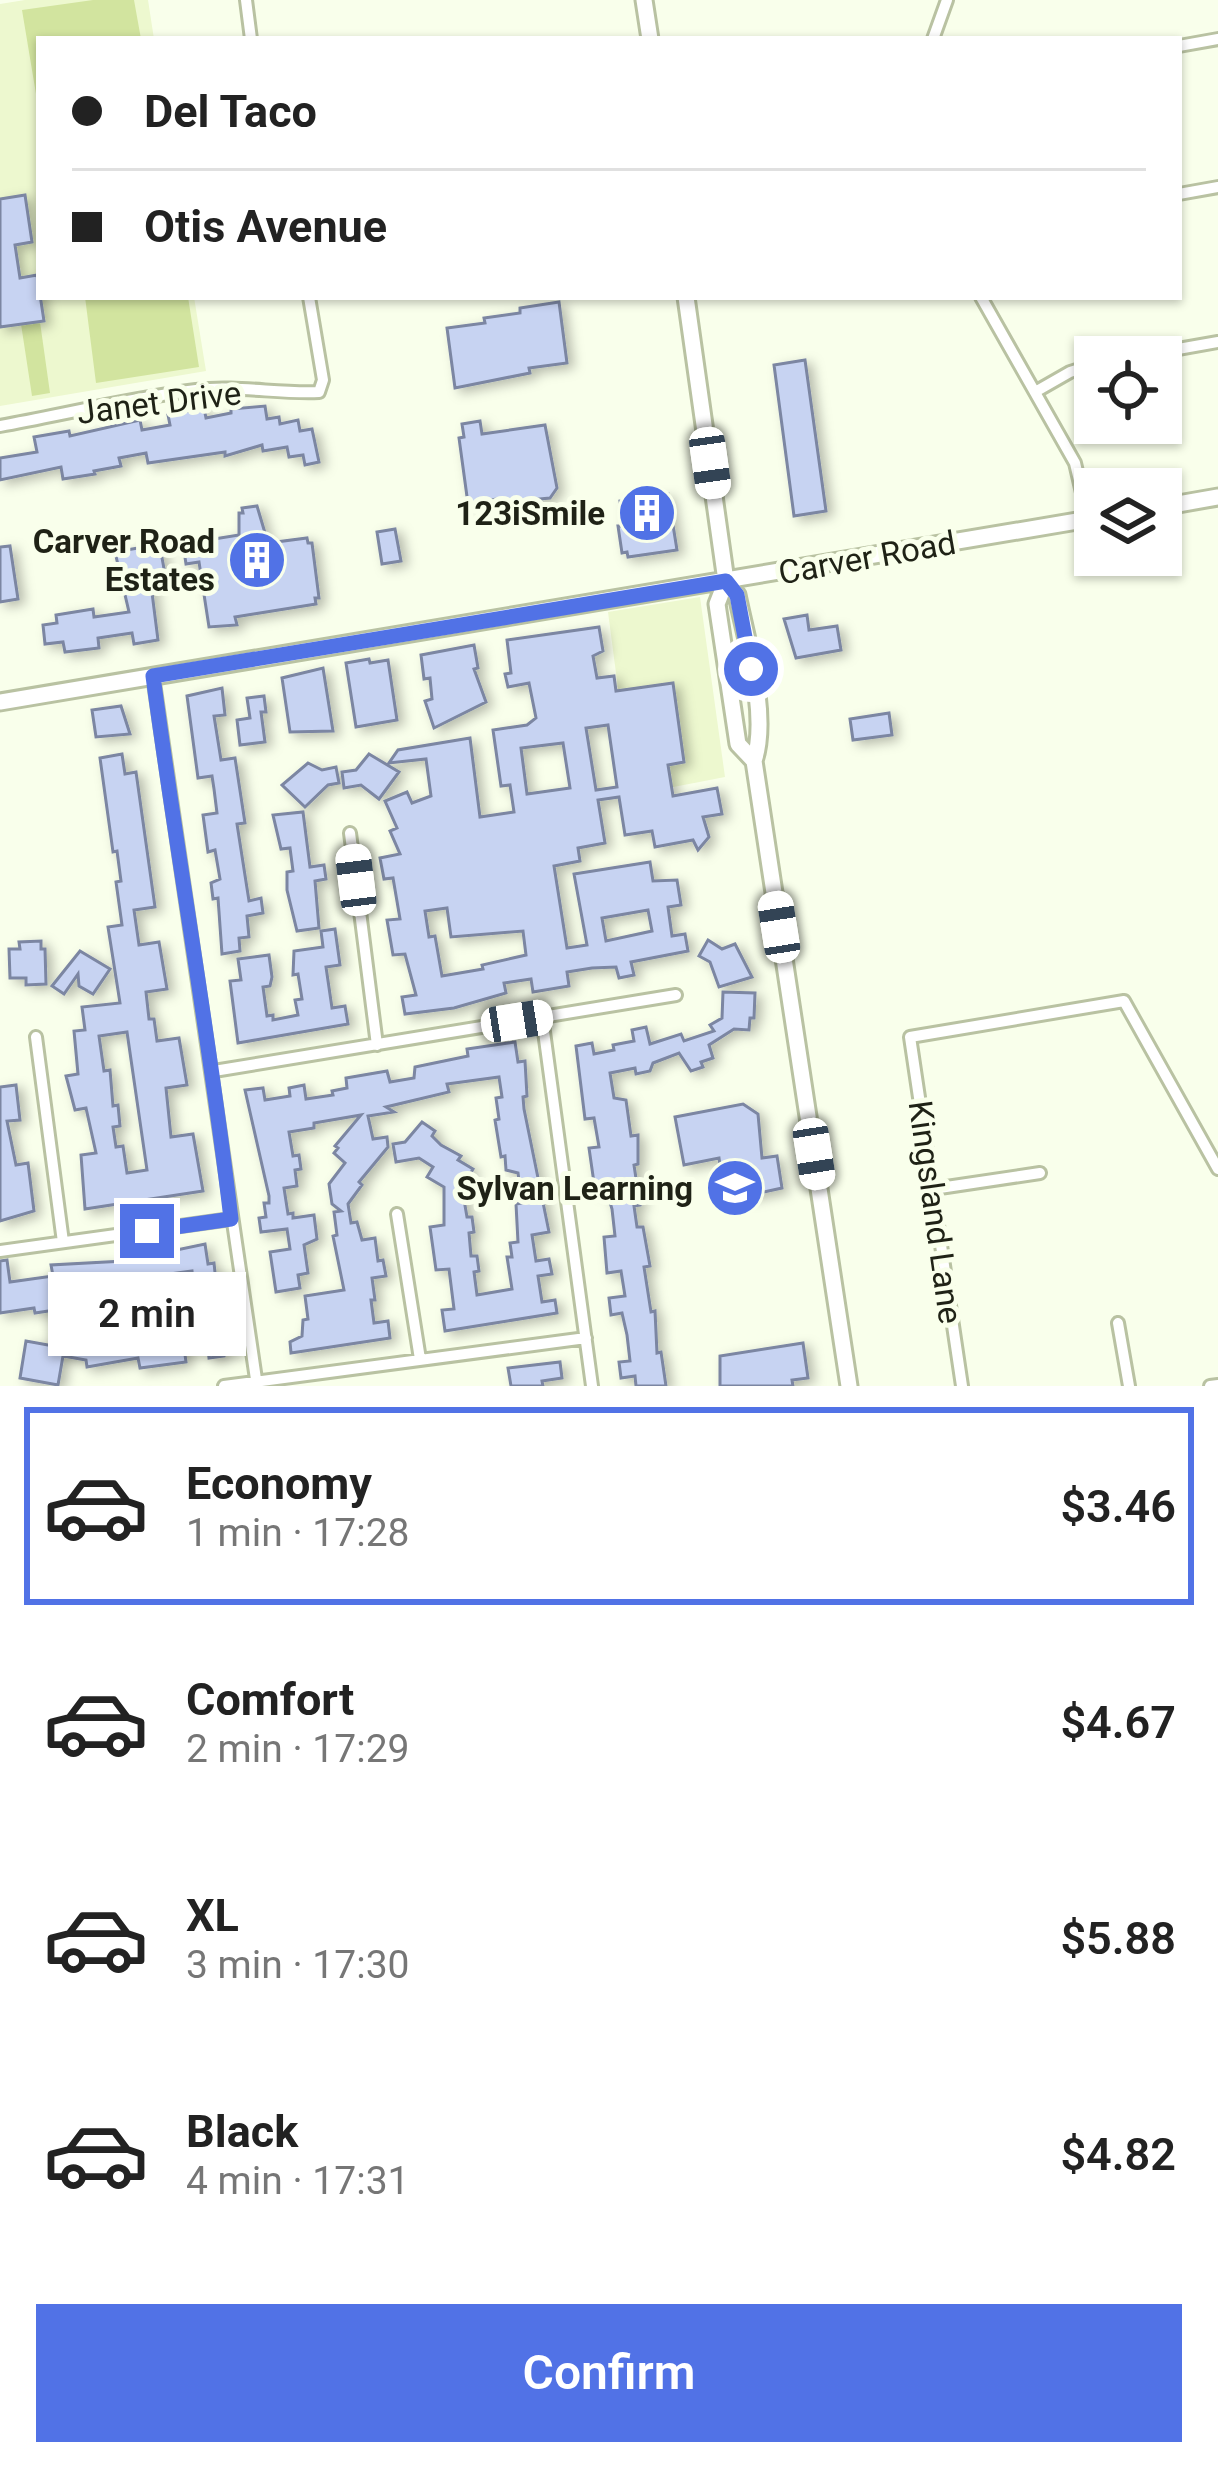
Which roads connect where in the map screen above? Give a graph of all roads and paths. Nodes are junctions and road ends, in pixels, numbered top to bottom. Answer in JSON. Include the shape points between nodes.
{"nodes":[{"id":1,"x":246,"y":0,"type":"edge"},
{"id":2,"x":644,"y":0,"type":"edge"},
{"id":3,"x":947,"y":0,"type":"edge"},
{"id":4,"x":251,"y":36,"type":"edge"},
{"id":5,"x":650,"y":36,"type":"edge"},
{"id":6,"x":934,"y":36,"type":"edge"},
{"id":7,"x":1218,"y":39,"type":"edge"},
{"id":8,"x":1182,"y":45,"type":"edge"},
{"id":9,"x":1218,"y":187,"type":"edge"},
{"id":10,"x":1182,"y":193,"type":"edge"},
{"id":11,"x":310,"y":300,"type":"edge"},
{"id":12,"x":686,"y":300,"type":"edge"},
{"id":13,"x":983,"y":300,"type":"edge"},
{"id":14,"x":1218,"y":342,"type":"edge"},
{"id":15,"x":1182,"y":348,"type":"edge"},
{"id":16,"x":1074,"y":370,"type":"edge"},
{"id":17,"x":1035,"y":392,"type":"junction"},
{"id":18,"x":0,"y":425,"type":"edge"},
{"id":19,"x":1076,"y":468,"type":"edge"},
{"id":20,"x":1218,"y":497,"type":"edge"},
{"id":21,"x":1182,"y":503,"type":"edge"},
{"id":22,"x":1074,"y":522,"type":"edge"},
{"id":23,"x":726,"y":581,"type":"junction"},
{"id":24,"x":153,"y":676,"type":"junction"},
{"id":25,"x":0,"y":702,"type":"edge"},
{"id":26,"x":754,"y":761,"type":"junction"},
{"id":27,"x":350,"y":833,"type":"dead end"},
{"id":28,"x":676,"y":995,"type":"dead end"},
{"id":29,"x":542,"y":1017,"type":"junction"},
{"id":30,"x":36,"y":1037,"type":"dead end"},
{"id":31,"x":377,"y":1046,"type":"junction"},
{"id":32,"x":214,"y":1071,"type":"junction"},
{"id":33,"x":1218,"y":1169,"type":"edge"},
{"id":34,"x":1040,"y":1173,"type":"dead end"},
{"id":35,"x":933,"y":1189,"type":"junction"},
{"id":36,"x":397,"y":1214,"type":"dead end"},
{"id":37,"x":231,"y":1219,"type":"junction"},
{"id":38,"x":63,"y":1242,"type":"junction"},
{"id":39,"x":0,"y":1251,"type":"edge"},
{"id":40,"x":1118,"y":1323,"type":"dead end"},
{"id":41,"x":586,"y":1338,"type":"junction"},
{"id":42,"x":420,"y":1360,"type":"junction"},
{"id":43,"x":257,"y":1383,"type":"edge"},
{"id":44,"x":224,"y":1386,"type":"edge"},
{"id":45,"x":592,"y":1386,"type":"edge"},
{"id":46,"x":850,"y":1386,"type":"edge"},
{"id":47,"x":962,"y":1386,"type":"edge"},
{"id":48,"x":1130,"y":1386,"type":"edge"}],
"edges":[{"from":1,"to":4,"type":"street"},
{"from":2,"to":5,"type":"main road"},
{"from":3,"to":6,"type":"street"},
{"from":7,"to":8,"type":"street"},
{"from":9,"to":10,"type":"street"},
{"from":11,"to":18,"type":"street","name":"Janet Drive","via":[[319,392],[197,390]]},
{"from":12,"to":23,"type":"main road"},
{"from":13,"to":17,"type":"street"},
{"from":14,"to":15,"type":"street"},
{"from":16,"to":17,"type":"street"},
{"from":17,"to":19,"type":"street"},
{"from":20,"to":21,"type":"main road"},
{"from":22,"to":23,"type":"main road","name":"Carver Road"},
{"from":23,"to":24,"type":"main road","name":"Carver Road"},
{"from":23,"to":26,"type":"main road","via":[[737,595],[757,705],[762,738]]},
{"from":23,"to":26,"type":"main road","via":[[716,604],[738,744]]},
{"from":24,"to":25,"type":"main road","name":"Carver Road"},
{"from":24,"to":32,"type":"street"},
{"from":26,"to":46,"type":"main road"},
{"from":27,"to":31,"type":"street"},
{"from":28,"to":29,"type":"street"},
{"from":29,"to":31,"type":"street"},
{"from":29,"to":41,"type":"street"},
{"from":30,"to":38,"type":"street"},
{"from":31,"to":32,"type":"street"},
{"from":32,"to":37,"type":"street"},
{"from":33,"to":35,"type":"street","name":"Kingsland Lane","via":[[1124,1001],[910,1037]]},
{"from":34,"to":35,"type":"street"},
{"from":35,"to":47,"type":"street","name":"Kingsland Lane"},
{"from":36,"to":42,"type":"street"},
{"from":37,"to":38,"type":"street"},
{"from":37,"to":43,"type":"street"},
{"from":38,"to":39,"type":"street"},
{"from":40,"to":48,"type":"street"},
{"from":41,"to":42,"type":"street"},
{"from":41,"to":45,"type":"street"},
{"from":42,"to":43,"type":"street"},
{"from":43,"to":44,"type":"street"}]}
